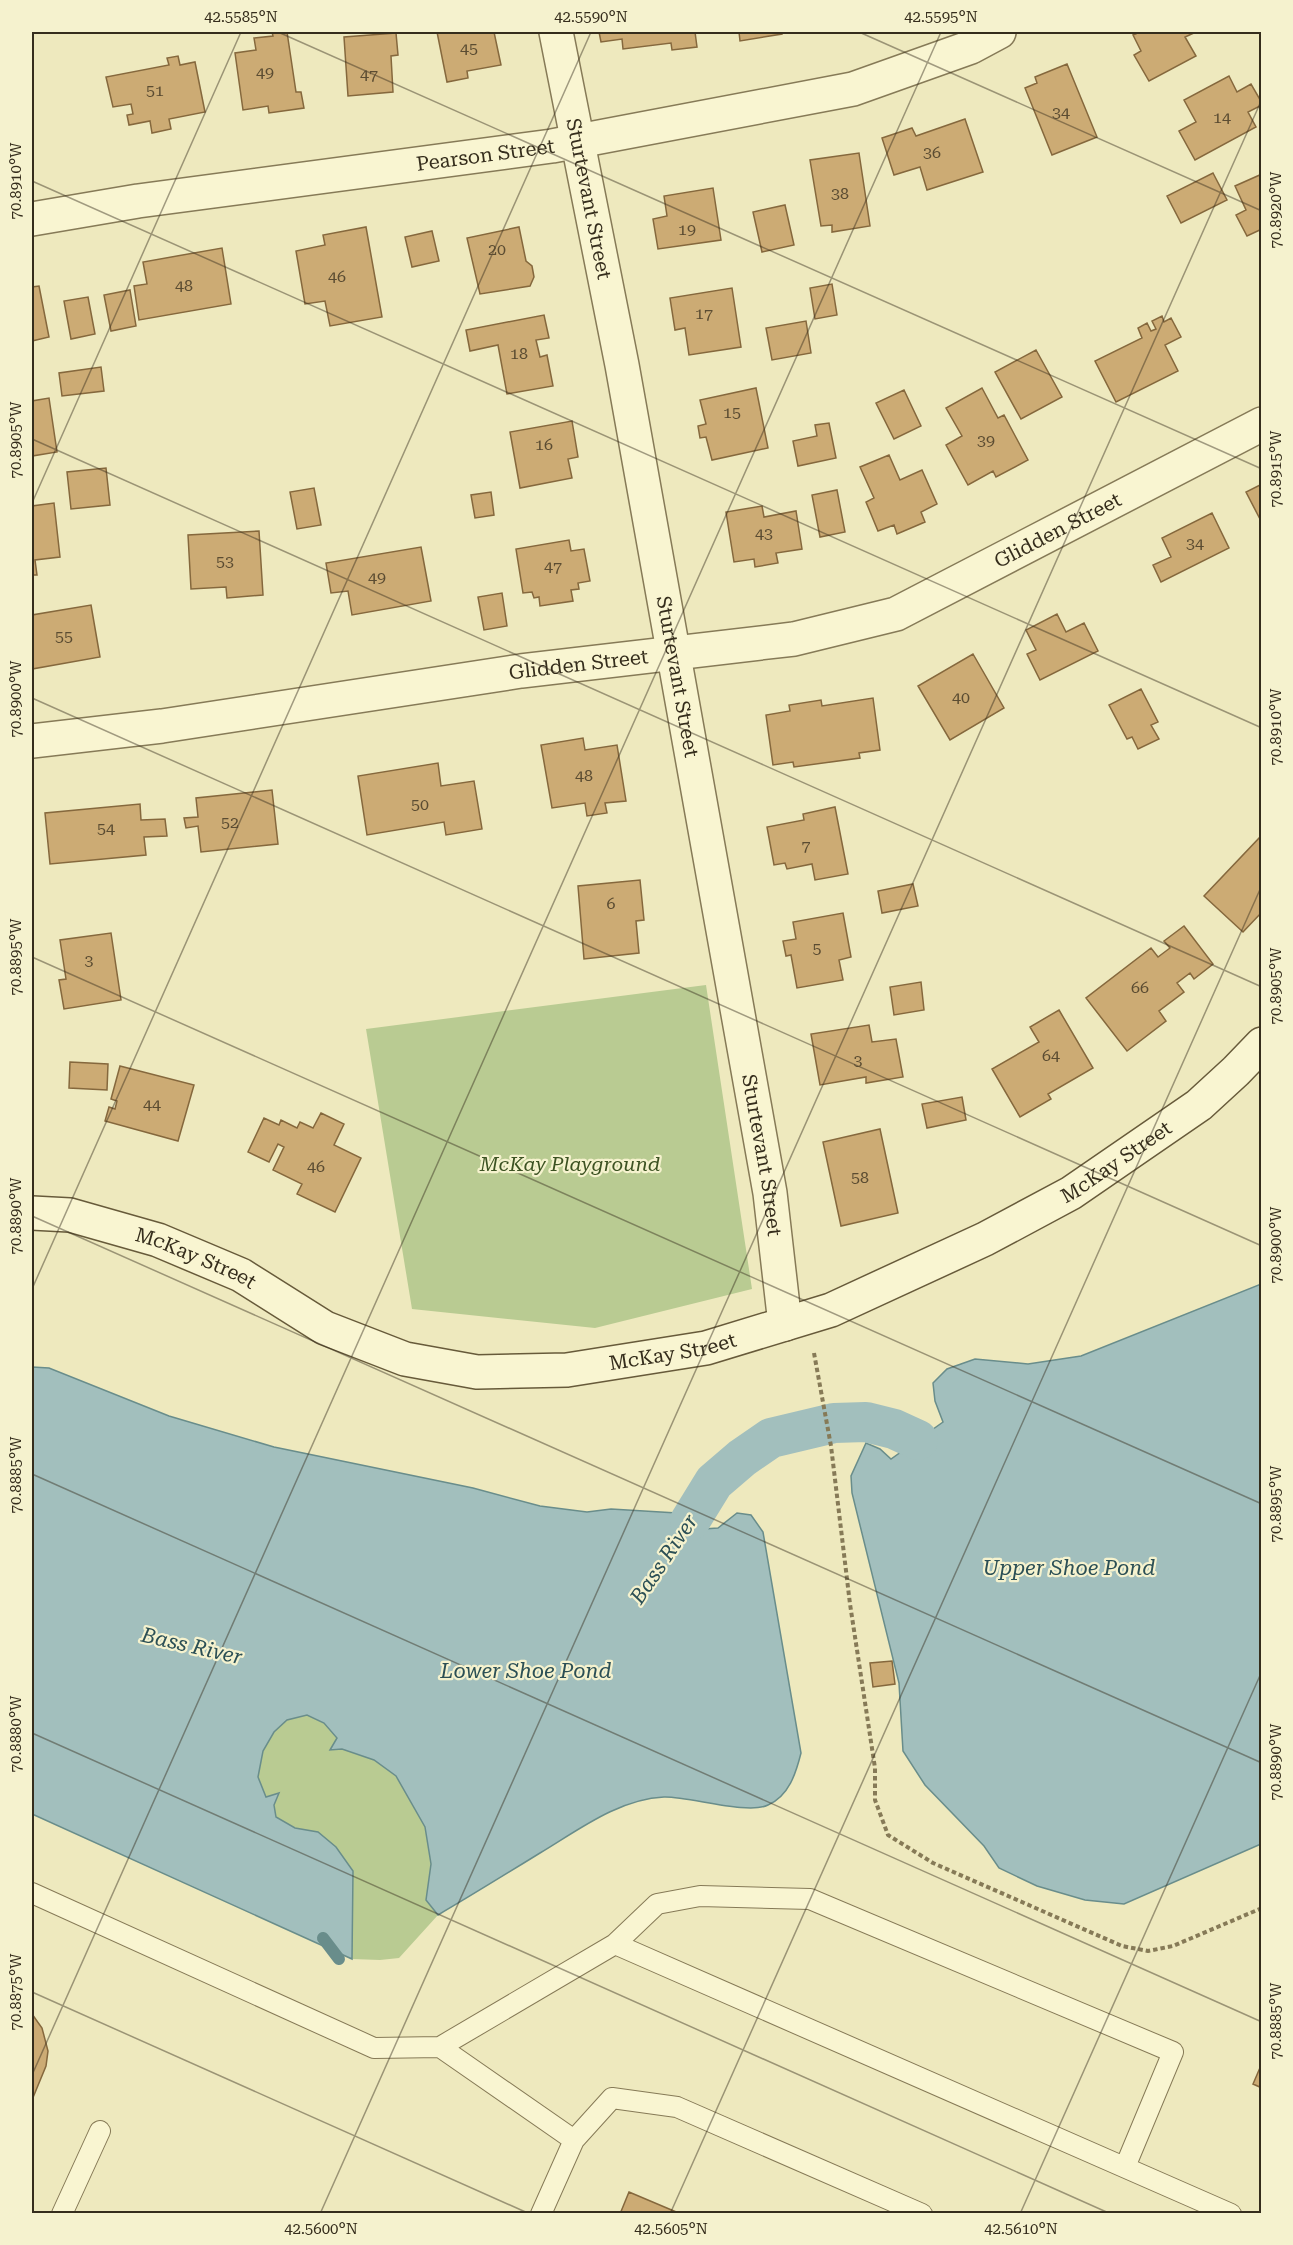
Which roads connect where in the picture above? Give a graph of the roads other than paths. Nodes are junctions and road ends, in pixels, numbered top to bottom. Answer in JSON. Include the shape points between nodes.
{"nodes":[{"id":1,"x":556,"y":32,"type":"edge"},
{"id":2,"x":999,"y":32,"type":"edge"},
{"id":3,"x":578,"y":141,"type":"junction"},
{"id":4,"x":32,"y":219,"type":"edge"},
{"id":5,"x":1262,"y":424,"type":"edge"},
{"id":6,"x":673,"y":654,"type":"junction"},
{"id":7,"x":32,"y":741,"type":"edge"},
{"id":8,"x":1262,"y":1044,"type":"edge"},
{"id":9,"x":32,"y":1213,"type":"edge"},
{"id":10,"x":785,"y":1324,"type":"junction"},
{"id":11,"x":32,"y":1893,"type":"edge"},
{"id":12,"x":615,"y":1944,"type":"junction"},
{"id":13,"x":440,"y":2047,"type":"junction"},
{"id":14,"x":100,"y":2131,"type":"dead end"},
{"id":15,"x":574,"y":2140,"type":"junction"},
{"id":16,"x":1125,"y":2167,"type":"junction"},
{"id":17,"x":62,"y":2214,"type":"edge"},
{"id":18,"x":541,"y":2214,"type":"edge"},
{"id":19,"x":922,"y":2214,"type":"edge"},
{"id":20,"x":1231,"y":2214,"type":"edge"}],
"edges":[{"from":1,"to":3,"type":"street","name":"Sturtevant Street"},
{"from":2,"to":3,"type":"street","name":"Pearson Street","via":[[971,47],[853,89]]},
{"from":3,"to":4,"type":"street","name":"Pearson Street"},
{"from":3,"to":6,"type":"street","name":"Sturtevant Street"},
{"from":5,"to":6,"type":"street","name":"Glidden Street","via":[[896,614],[794,639]]},
{"from":6,"to":7,"type":"street","name":"Glidden Street","via":[[521,671],[162,726]]},
{"from":6,"to":10,"type":"street","name":"Sturtevant Street","via":[[770,1193]]},
{"from":8,"to":10,"type":"street","name":"McKay Street","via":[[1199,1105],[1071,1192],[985,1239],[842,1305]]},
{"from":9,"to":10,"type":"street","name":"McKay Street","via":[[70,1215],[158,1240],[241,1275],[325,1328],[405,1359],[477,1372],[567,1370],[706,1348]]},
{"from":11,"to":13,"type":"lane","via":[[374,2048]]},
{"from":12,"to":13,"type":"lane"},
{"from":12,"to":16,"type":"lane"},
{"from":12,"to":16,"type":"lane","via":[[657,1904],[700,1896],[810,1899],[1173,2052]]},
{"from":13,"to":15,"type":"lane"},
{"from":14,"to":17,"type":"lane"},
{"from":15,"to":18,"type":"lane"},
{"from":15,"to":19,"type":"lane","via":[[612,2098],[677,2107]]},
{"from":16,"to":20,"type":"lane"}]}
